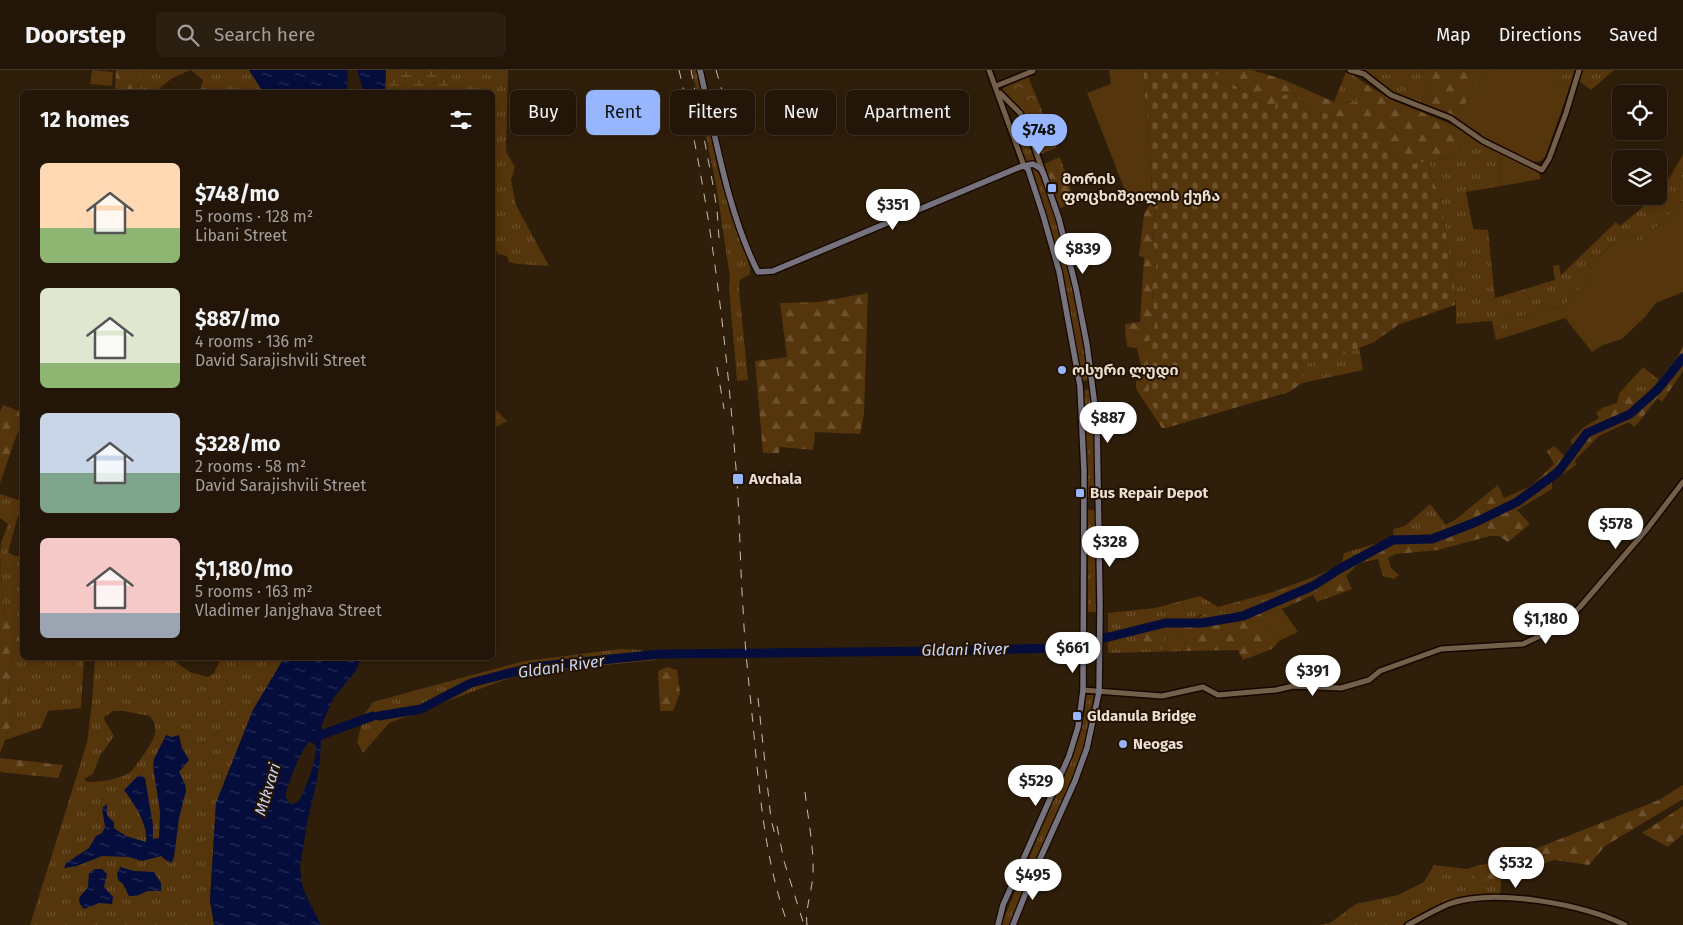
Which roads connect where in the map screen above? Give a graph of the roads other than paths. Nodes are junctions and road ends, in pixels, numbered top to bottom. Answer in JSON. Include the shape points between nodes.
{"nodes":[{"id":1,"x":700,"y":70,"type":"edge"},
{"id":2,"x":989,"y":70,"type":"edge"},
{"id":3,"x":1350,"y":70,"type":"edge"},
{"id":4,"x":1579,"y":70,"type":"edge"},
{"id":5,"x":1033,"y":71,"type":"edge"},
{"id":6,"x":997,"y":89,"type":"junction"},
{"id":7,"x":1028,"y":129,"type":"junction"},
{"id":8,"x":1013,"y":135,"type":"junction"},
{"id":9,"x":1024,"y":166,"type":"junction"},
{"id":10,"x":1043,"y":173,"type":"junction"},
{"id":11,"x":1683,"y":482,"type":"edge"},
{"id":12,"x":1084,"y":690,"type":"junction"},
{"id":13,"x":1099,"y":692,"type":"junction"},
{"id":14,"x":998,"y":925,"type":"edge"},
{"id":15,"x":1013,"y":925,"type":"edge"},
{"id":16,"x":1408,"y":925,"type":"edge"},
{"id":17,"x":1625,"y":925,"type":"edge"}],
"edges":[{"from":1,"to":9,"type":"main road","via":[[729,191],[758,272],[774,271]]},
{"from":2,"to":6,"type":"street"},
{"from":3,"to":4,"type":"street","via":[[1364,74],[1391,95],[1450,118],[1483,140],[1542,170],[1549,159]]},
{"from":5,"to":6,"type":"street"},
{"from":6,"to":7,"type":"street","via":[[1020,113]]},
{"from":6,"to":8,"type":"street"},
{"from":7,"to":8,"type":"street","via":[[1019,125]]},
{"from":7,"to":10,"type":"street"},
{"from":8,"to":9,"type":"street"},
{"from":9,"to":10,"type":"main road","via":[[1037,166]]},
{"from":9,"to":12,"type":"main road","via":[[1028,169],[1055,256],[1080,386],[1084,471]]},
{"from":10,"to":13,"type":"main road","via":[[1076,288],[1093,385],[1097,429]]},
{"from":11,"to":13,"type":"street","via":[[1580,607],[1559,627],[1523,644],[1441,649],[1380,671],[1369,680],[1341,688],[1293,686],[1218,695],[1203,687],[1162,696]]},
{"from":12,"to":13,"type":"street"},
{"from":12,"to":14,"type":"main road","via":[[1078,728],[1069,756]]},
{"from":13,"to":15,"type":"main road","via":[[1087,748],[1075,781]]},
{"from":16,"to":17,"type":"street","via":[[1449,904],[1491,898],[1580,909]]}]}
